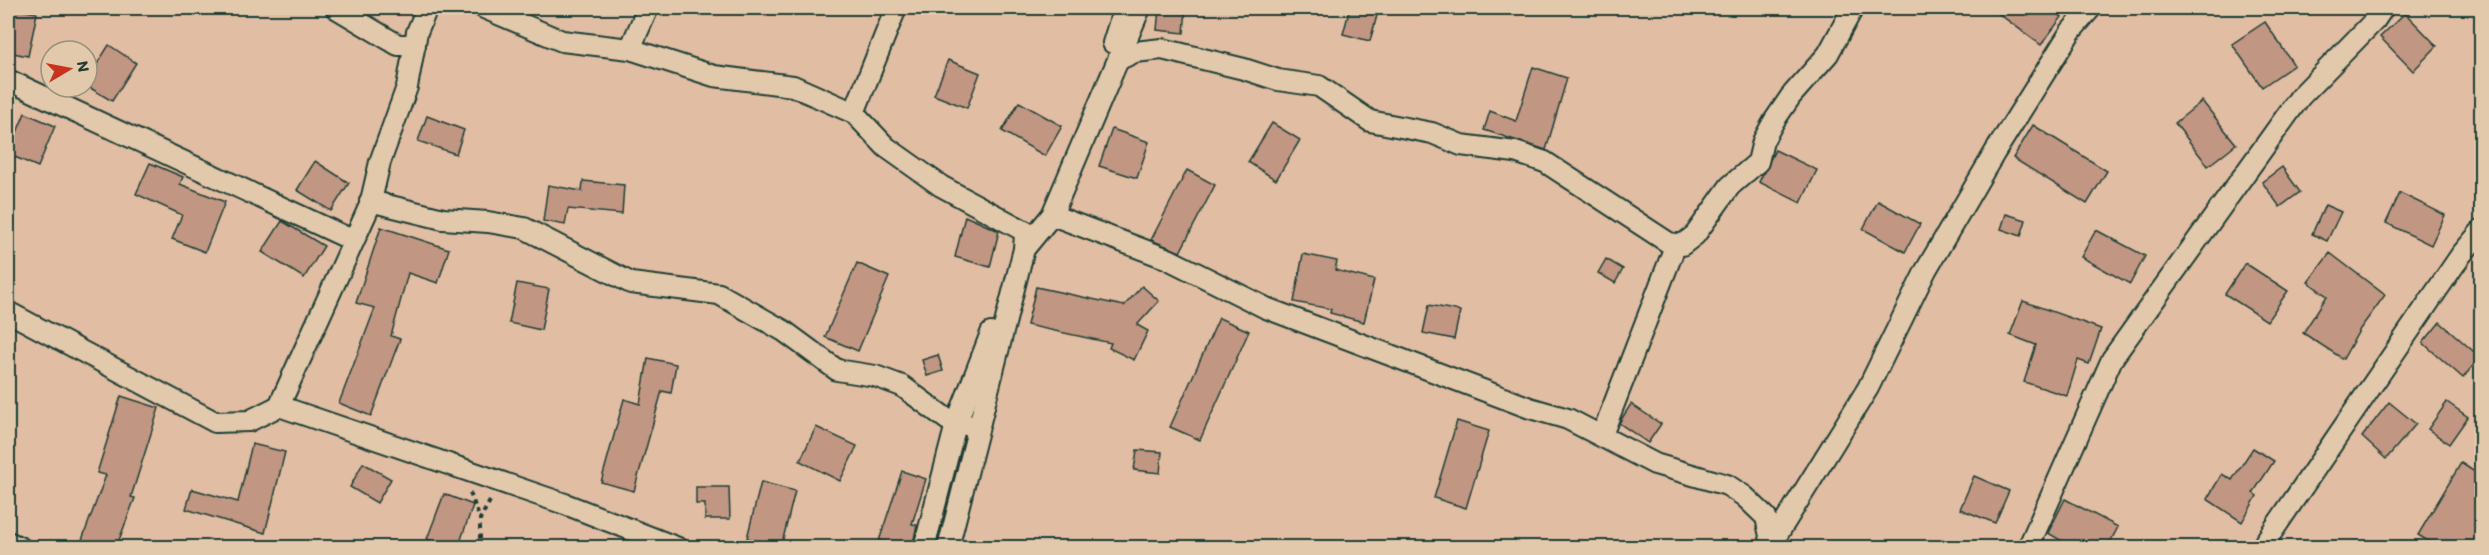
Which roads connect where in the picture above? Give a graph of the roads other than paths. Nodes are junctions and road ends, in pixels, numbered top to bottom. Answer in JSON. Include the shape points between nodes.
{"nodes":[{"id":1,"x":336,"y":8,"type":"edge"},
{"id":2,"x":427,"y":8,"type":"edge"},
{"id":3,"x":484,"y":8,"type":"edge"},
{"id":4,"x":648,"y":8,"type":"edge"},
{"id":5,"x":896,"y":8,"type":"edge"},
{"id":6,"x":1124,"y":8,"type":"edge"},
{"id":7,"x":1140,"y":8,"type":"edge"},
{"id":8,"x":1853,"y":8,"type":"edge"},
{"id":9,"x":2091,"y":8,"type":"edge"},
{"id":10,"x":2383,"y":8,"type":"edge"},
{"id":11,"x":415,"y":45,"type":"junction"},
{"id":12,"x":630,"y":49,"type":"junction"},
{"id":13,"x":1118,"y":60,"type":"junction"},
{"id":14,"x":8,"y":80,"type":"edge"},
{"id":15,"x":854,"y":113,"type":"junction"},
{"id":16,"x":370,"y":201,"type":"junction"},
{"id":17,"x":1052,"y":215,"type":"junction"},
{"id":18,"x":2481,"y":230,"type":"edge"},
{"id":19,"x":352,"y":240,"type":"junction"},
{"id":20,"x":1027,"y":242,"type":"junction"},
{"id":21,"x":1676,"y":244,"type":"junction"},
{"id":22,"x":8,"y":312,"type":"edge"},
{"id":23,"x":279,"y":406,"type":"junction"},
{"id":24,"x":978,"y":428,"type":"junction"},
{"id":25,"x":1602,"y":435,"type":"junction"},
{"id":26,"x":8,"y":542,"type":"edge"},
{"id":27,"x":1770,"y":544,"type":"edge"},
{"id":28,"x":21,"y":548,"type":"edge"},
{"id":29,"x":678,"y":548,"type":"edge"},
{"id":30,"x":924,"y":548,"type":"edge"},
{"id":31,"x":948,"y":548,"type":"edge"},
{"id":32,"x":2028,"y":548,"type":"edge"},
{"id":33,"x":2261,"y":548,"type":"edge"}],
"edges":[{"from":1,"to":11,"type":"street","via":[[399,45]]},
{"from":2,"to":11,"type":"street"},
{"from":3,"to":12,"type":"street","via":[[562,41]]},
{"from":4,"to":12,"type":"street"},
{"from":5,"to":15,"type":"street"},
{"from":6,"to":20,"type":"street","via":[[1114,42]]},
{"from":7,"to":13,"type":"street"},
{"from":8,"to":21,"type":"street","via":[[1828,54],[1773,121],[1758,162],[1731,186],[1695,235],[1682,245]]},
{"from":9,"to":27,"type":"street","via":[[2072,31],[1995,152],[1926,270],[1868,388]]},
{"from":10,"to":32,"type":"street","via":[[2300,97],[2112,359]]},
{"from":11,"to":16,"type":"street","via":[[407,87]]},
{"from":12,"to":15,"type":"street","via":[[714,76],[793,86]]},
{"from":13,"to":17,"type":"street"},
{"from":13,"to":21,"type":"street","via":[[1135,52],[1162,50],[1278,80],[1319,86],[1370,121],[1432,133],[1461,146],[1515,152],[1545,162]]},
{"from":14,"to":19,"type":"street"},
{"from":15,"to":20,"type":"street","via":[[886,147]]},
{"from":16,"to":19,"type":"street"},
{"from":16,"to":24,"type":"street","via":[[443,219],[524,228],[631,283],[719,294],[784,331],[837,370],[875,376],[902,386],[948,420]]},
{"from":17,"to":20,"type":"street"},
{"from":17,"to":25,"type":"street","via":[[1168,259],[1266,309],[1568,419]]},
{"from":18,"to":33,"type":"street"},
{"from":19,"to":23,"type":"street"},
{"from":20,"to":24,"type":"street"},
{"from":20,"to":30,"type":"street","via":[[956,424]]},
{"from":21,"to":25,"type":"street"},
{"from":22,"to":23,"type":"street","via":[[215,422],[249,421]]},
{"from":23,"to":29,"type":"street","via":[[529,491]]},
{"from":24,"to":31,"type":"street"},
{"from":25,"to":27,"type":"street","via":[[1655,464],[1727,485],[1744,496],[1766,517]]},
{"from":26,"to":28,"type":"street"}]}
